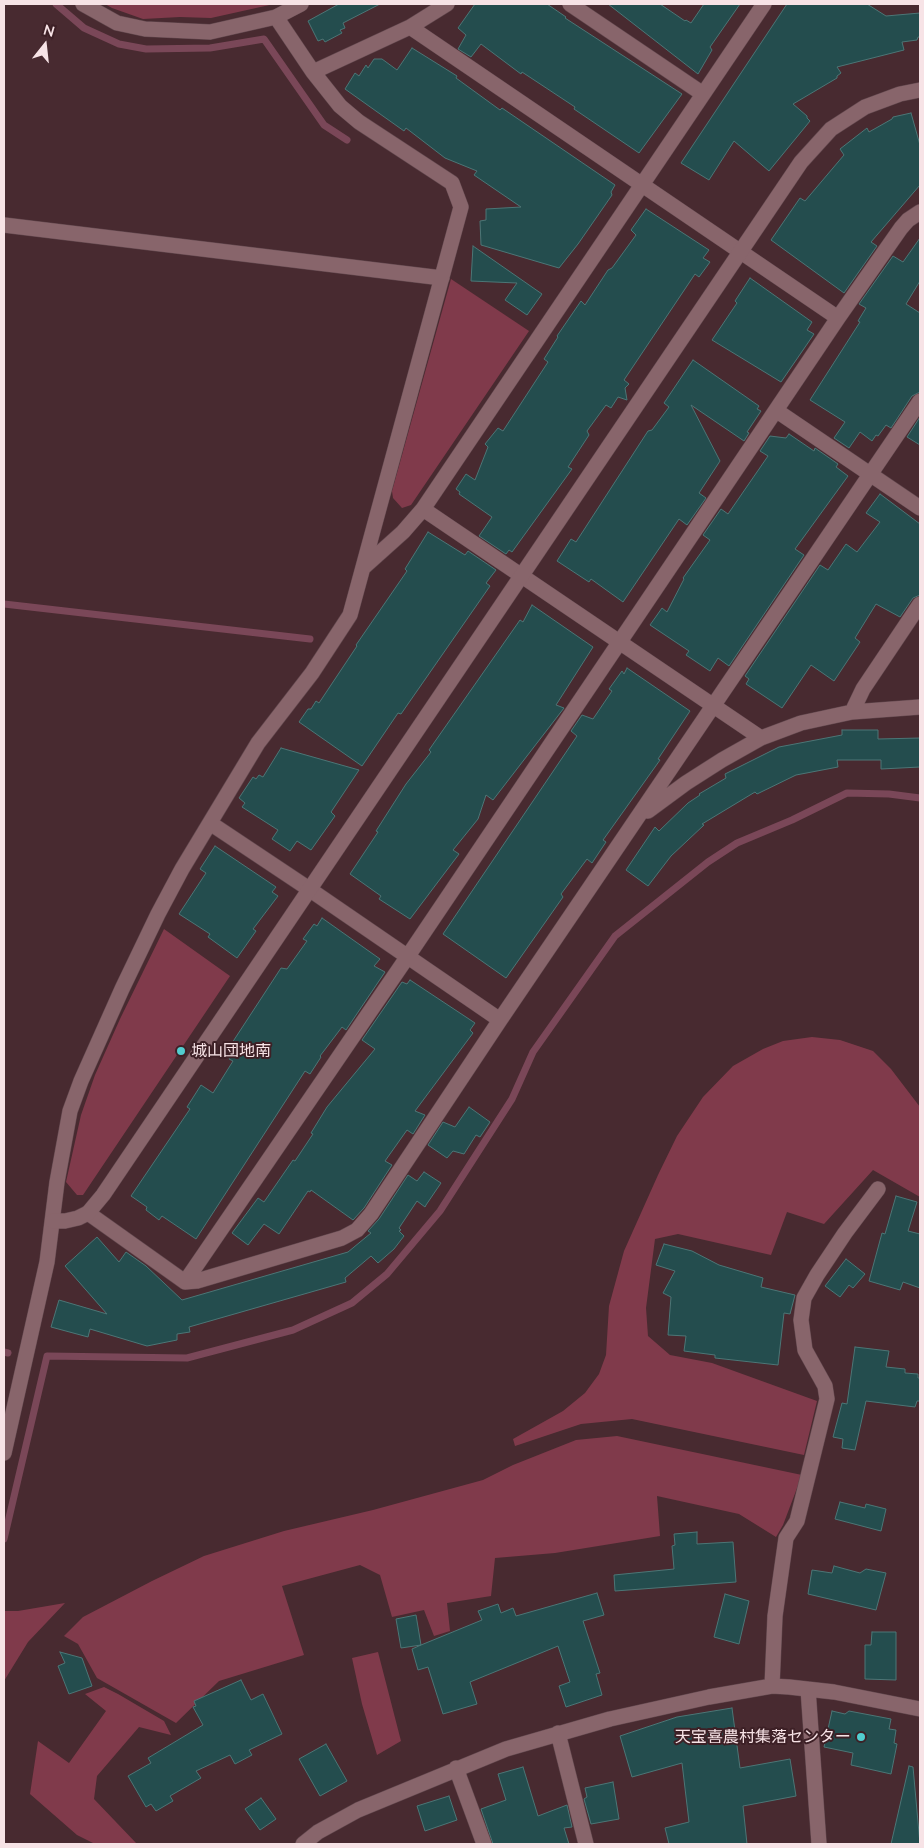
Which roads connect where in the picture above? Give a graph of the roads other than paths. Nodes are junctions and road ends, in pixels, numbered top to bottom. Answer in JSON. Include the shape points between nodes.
{"nodes":[{"id":1,"x":83,"y":4,"type":"edge"},
{"id":2,"x":301,"y":4,"type":"edge"},
{"id":3,"x":448,"y":4,"type":"edge"},
{"id":4,"x":570,"y":4,"type":"edge"},
{"id":5,"x":764,"y":4,"type":"edge"},
{"id":6,"x":276,"y":17,"type":"junction"},
{"id":7,"x":410,"y":27,"type":"junction"},
{"id":8,"x":313,"y":72,"type":"junction"},
{"id":9,"x":920,"y":90,"type":"edge"},
{"id":10,"x":703,"y":94,"type":"junction"},
{"id":11,"x":641,"y":184,"type":"junction"},
{"id":12,"x":920,"y":212,"type":"edge"},
{"id":13,"x":4,"y":225,"type":"edge"},
{"id":14,"x":740,"y":251,"type":"junction"},
{"id":15,"x":442,"y":278,"type":"junction"},
{"id":16,"x":838,"y":318,"type":"junction"},
{"id":17,"x":920,"y":401,"type":"edge"},
{"id":18,"x":777,"y":410,"type":"junction"},
{"id":19,"x":871,"y":474,"type":"junction"},
{"id":20,"x":920,"y":508,"type":"edge"},
{"id":21,"x":423,"y":509,"type":"junction"},
{"id":22,"x":364,"y":567,"type":"junction"},
{"id":23,"x":522,"y":576,"type":"junction"},
{"id":24,"x":920,"y":604,"type":"edge"},
{"id":25,"x":619,"y":642,"type":"junction"},
{"id":26,"x":714,"y":706,"type":"junction"},
{"id":27,"x":920,"y":707,"type":"edge"},
{"id":28,"x":852,"y":712,"type":"junction"},
{"id":29,"x":761,"y":738,"type":"junction"},
{"id":30,"x":636,"y":820,"type":"junction"},
{"id":31,"x":210,"y":823,"type":"junction"},
{"id":32,"x":309,"y":889,"type":"junction"},
{"id":33,"x":408,"y":956,"type":"junction"},
{"id":34,"x":500,"y":1020,"type":"junction"},
{"id":35,"x":878,"y":1188,"type":"dead end"},
{"id":36,"x":88,"y":1213,"type":"junction"},
{"id":37,"x":53,"y":1221,"type":"junction"},
{"id":38,"x":185,"y":1282,"type":"junction"},
{"id":39,"x":4,"y":1453,"type":"edge"},
{"id":40,"x":772,"y":1686,"type":"junction"},
{"id":41,"x":808,"y":1689,"type":"junction"},
{"id":42,"x":920,"y":1709,"type":"edge"},
{"id":43,"x":558,"y":1733,"type":"junction"},
{"id":44,"x":456,"y":1768,"type":"junction"},
{"id":45,"x":320,"y":1838,"type":"edge"},
{"id":46,"x":304,"y":1844,"type":"edge"},
{"id":47,"x":484,"y":1844,"type":"edge"},
{"id":48,"x":586,"y":1844,"type":"edge"},
{"id":49,"x":819,"y":1844,"type":"edge"}],
"edges":[{"from":1,"to":6,"type":"street","via":[[117,23],[145,29],[210,32]]},
{"from":2,"to":6,"type":"street"},
{"from":3,"to":7,"type":"street"},
{"from":4,"to":10,"type":"street"},
{"from":5,"to":10,"type":"street"},
{"from":6,"to":8,"type":"street"},
{"from":7,"to":8,"type":"street"},
{"from":7,"to":11,"type":"street"},
{"from":8,"to":15,"type":"street","via":[[340,106],[359,122],[452,183],[461,207]]},
{"from":9,"to":14,"type":"street","via":[[865,107],[831,130],[801,162]]},
{"from":10,"to":11,"type":"street"},
{"from":11,"to":14,"type":"street"},
{"from":11,"to":21,"type":"street"},
{"from":12,"to":16,"type":"street","via":[[901,228]]},
{"from":13,"to":15,"type":"street"},
{"from":14,"to":16,"type":"street"},
{"from":14,"to":23,"type":"street"},
{"from":15,"to":22,"type":"street"},
{"from":16,"to":18,"type":"street"},
{"from":17,"to":19,"type":"street"},
{"from":18,"to":19,"type":"street"},
{"from":18,"to":25,"type":"street"},
{"from":19,"to":20,"type":"street"},
{"from":19,"to":26,"type":"street"},
{"from":21,"to":22,"type":"street"},
{"from":21,"to":23,"type":"street"},
{"from":22,"to":31,"type":"street","via":[[350,615],[312,673],[258,743]]},
{"from":23,"to":25,"type":"street"},
{"from":23,"to":32,"type":"street"},
{"from":24,"to":28,"type":"street","via":[[863,689]]},
{"from":25,"to":26,"type":"street"},
{"from":25,"to":33,"type":"street"},
{"from":26,"to":29,"type":"street"},
{"from":26,"to":30,"type":"street"},
{"from":27,"to":28,"type":"street"},
{"from":28,"to":29,"type":"street","via":[[801,723]]},
{"from":29,"to":30,"type":"street","via":[[686,783]]},
{"from":30,"to":34,"type":"street"},
{"from":31,"to":32,"type":"street"},
{"from":31,"to":37,"type":"street","via":[[158,914],[81,1081],[70,1111]]},
{"from":32,"to":33,"type":"street"},
{"from":32,"to":36,"type":"street"},
{"from":33,"to":34,"type":"street"},
{"from":33,"to":38,"type":"street"},
{"from":34,"to":38,"type":"street","via":[[371,1214],[357,1230],[342,1238]]},
{"from":35,"to":40,"type":"street","via":[[816,1275],[804,1298],[801,1320],[805,1350],[826,1386],[827,1399],[797,1522],[786,1538],[775,1616]]},
{"from":36,"to":37,"type":"street","via":[[78,1218]]},
{"from":36,"to":38,"type":"street"},
{"from":37,"to":39,"type":"street"},
{"from":40,"to":41,"type":"street"},
{"from":40,"to":43,"type":"street","via":[[692,1701]]},
{"from":41,"to":42,"type":"street"},
{"from":41,"to":49,"type":"street"},
{"from":43,"to":44,"type":"street"},
{"from":43,"to":48,"type":"street"},
{"from":44,"to":45,"type":"street","via":[[358,1810]]},
{"from":44,"to":47,"type":"street"},
{"from":45,"to":46,"type":"street"}]}
